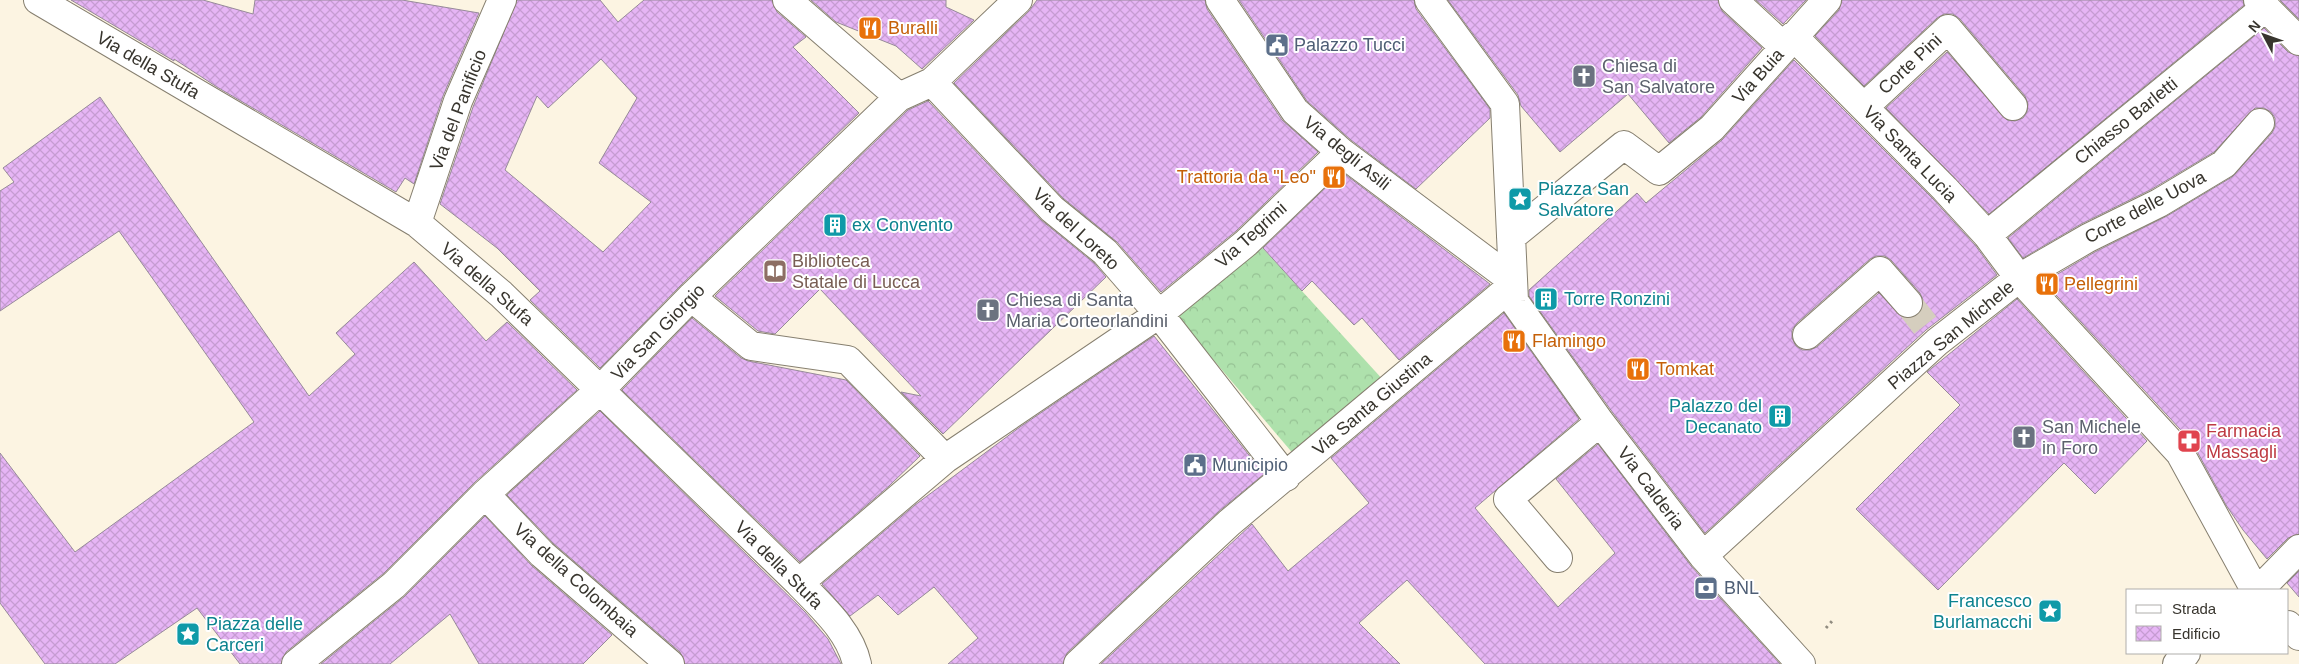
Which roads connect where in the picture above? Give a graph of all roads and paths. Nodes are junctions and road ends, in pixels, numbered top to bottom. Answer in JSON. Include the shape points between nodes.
{"nodes":[{"id":1,"x":38,"y":0,"type":"edge"},
{"id":2,"x":787,"y":0,"type":"edge"},
{"id":3,"x":1018,"y":0,"type":"edge"},
{"id":4,"x":1220,"y":0,"type":"edge"},
{"id":5,"x":1429,"y":0,"type":"edge"},
{"id":6,"x":1733,"y":0,"type":"edge"},
{"id":7,"x":1827,"y":0,"type":"edge"},
{"id":8,"x":497,"y":1,"type":"edge"},
{"id":9,"x":2262,"y":4,"type":"edge"},
{"id":10,"x":2299,"y":41,"type":"edge"},
{"id":11,"x":1788,"y":42,"type":"junction"},
{"id":12,"x":932,"y":82,"type":"junction"},
{"id":13,"x":899,"y":97,"type":"junction"},
{"id":14,"x":2013,"y":106,"type":"dead end"},
{"id":15,"x":1864,"y":107,"type":"junction"},
{"id":16,"x":2260,"y":123,"type":"dead end"},
{"id":17,"x":1341,"y":152,"type":"junction"},
{"id":18,"x":417,"y":223,"type":"junction"},
{"id":19,"x":1987,"y":235,"type":"junction"},
{"id":20,"x":1511,"y":237,"type":"junction"},
{"id":21,"x":2019,"y":278,"type":"junction"},
{"id":22,"x":1513,"y":289,"type":"junction"},
{"id":23,"x":691,"y":297,"type":"junction"},
{"id":24,"x":1908,"y":303,"type":"tunnel mouth"},
{"id":25,"x":1159,"y":314,"type":"junction"},
{"id":26,"x":1807,"y":335,"type":"dead end"},
{"id":27,"x":601,"y":389,"type":"junction"},
{"id":28,"x":1600,"y":422,"type":"junction"},
{"id":29,"x":945,"y":459,"type":"junction"},
{"id":30,"x":1286,"y":477,"type":"junction"},
{"id":31,"x":486,"y":494,"type":"junction"},
{"id":32,"x":2299,"y":549,"type":"edge"},
{"id":33,"x":1703,"y":556,"type":"junction"},
{"id":34,"x":1558,"y":558,"type":"dead end"},
{"id":35,"x":799,"y":583,"type":"junction"},
{"id":36,"x":2254,"y":589,"type":"edge"},
{"id":37,"x":2260,"y":589,"type":"edge"},
{"id":38,"x":1833,"y":620,"type":"dead end"},
{"id":39,"x":2289,"y":626,"type":"edge"},
{"id":40,"x":1826,"y":628,"type":"dead end"},
{"id":41,"x":2299,"y":636,"type":"edge"},
{"id":42,"x":2185,"y":654,"type":"edge"},
{"id":43,"x":2196,"y":654,"type":"edge"},
{"id":44,"x":296,"y":664,"type":"edge"},
{"id":45,"x":670,"y":664,"type":"edge"},
{"id":46,"x":857,"y":664,"type":"edge"},
{"id":47,"x":1078,"y":664,"type":"edge"},
{"id":48,"x":1801,"y":664,"type":"edge"},
{"id":49,"x":2177,"y":664,"type":"edge"},
{"id":50,"x":2204,"y":664,"type":"edge"}],
"edges":[{"from":1,"to":18,"type":"street","name":"Via della Stufa"},
{"from":2,"to":13,"type":"street"},
{"from":3,"to":12,"type":"street","name":"Via San Giorgio"},
{"from":4,"to":17,"type":"street","name":"Via degli Asili","via":[[1294,111]]},
{"from":5,"to":20,"type":"street","via":[[1505,104]]},
{"from":6,"to":11,"type":"street","name":"Via Santa Lucia"},
{"from":7,"to":11,"type":"street","name":"Via Buia"},
{"from":8,"to":18,"type":"street","name":"Via del Panificio","via":[[458,101]]},
{"from":9,"to":10,"type":"street"},
{"from":9,"to":19,"type":"street","name":"Chiasso Barletti"},
{"from":11,"to":15,"type":"street","name":"Via Santa Lucia"},
{"from":11,"to":20,"type":"street","name":"Via Buia","via":[[1712,128],[1659,171],[1624,145]]},
{"from":12,"to":13,"type":"street","name":"Via San Giorgio"},
{"from":12,"to":25,"type":"street","name":"Via del Loreto","via":[[1052,209],[1105,252]]},
{"from":13,"to":23,"type":"street","name":"Via San Giorgio"},
{"from":14,"to":15,"type":"street","name":"Corte Pini","via":[[1948,29]]},
{"from":15,"to":19,"type":"street","name":"Via Santa Lucia"},
{"from":16,"to":21,"type":"street","name":"Corte delle Uova","via":[[2224,164]]},
{"from":17,"to":22,"type":"street","name":"Via degli Asili","via":[[1410,202]]},
{"from":17,"to":25,"type":"street","name":"Via Tegrimi","via":[[1246,243]]},
{"from":18,"to":27,"type":"street","name":"Via della Stufa","via":[[502,294]]},
{"from":19,"to":21,"type":"street","name":"Via Santa Lucia"},
{"from":20,"to":22,"type":"street"},
{"from":21,"to":33,"type":"street","name":"Piazza San Michele","via":[[1937,340]]},
{"from":21,"to":36,"type":"street","name":"Piazza San Michele","via":[[2180,453]]},
{"from":22,"to":28,"type":"street","name":"Via Calderia"},
{"from":22,"to":30,"type":"street","name":"Via Santa Giustina"},
{"from":23,"to":27,"type":"street","name":"Via San Giorgio"},
{"from":23,"to":29,"type":"street","via":[[751,346],[848,360]]},
{"from":24,"to":26,"type":"street","via":[[1880,272]]},
{"from":25,"to":29,"type":"street","name":"Via Tegrimi"},
{"from":25,"to":30,"type":"street","name":"Via del Loreto"},
{"from":27,"to":31,"type":"street","name":"Via San Giorgio"},
{"from":27,"to":35,"type":"street","name":"Via della Stufa"},
{"from":28,"to":33,"type":"street","name":"Via Calderia"},
{"from":28,"to":34,"type":"street","via":[[1508,499]]},
{"from":29,"to":35,"type":"street","name":"Via Tegrimi"},
{"from":30,"to":47,"type":"street","name":"Via Santa Giustina","via":[[1221,529]]},
{"from":31,"to":44,"type":"street","name":"Via San Giorgio","via":[[394,585]]},
{"from":31,"to":45,"type":"street","name":"Via della Colombaia","via":[[542,554]]},
{"from":32,"to":37,"type":"street"},
{"from":33,"to":48,"type":"street","name":"Via Calderia"},
{"from":35,"to":46,"type":"street","name":"Via della Stufa","via":[[847,638]]},
{"from":38,"to":40,"type":"path"},
{"from":39,"to":41,"type":"street"},
{"from":42,"to":49,"type":"street"},
{"from":43,"to":50,"type":"street"}]}
